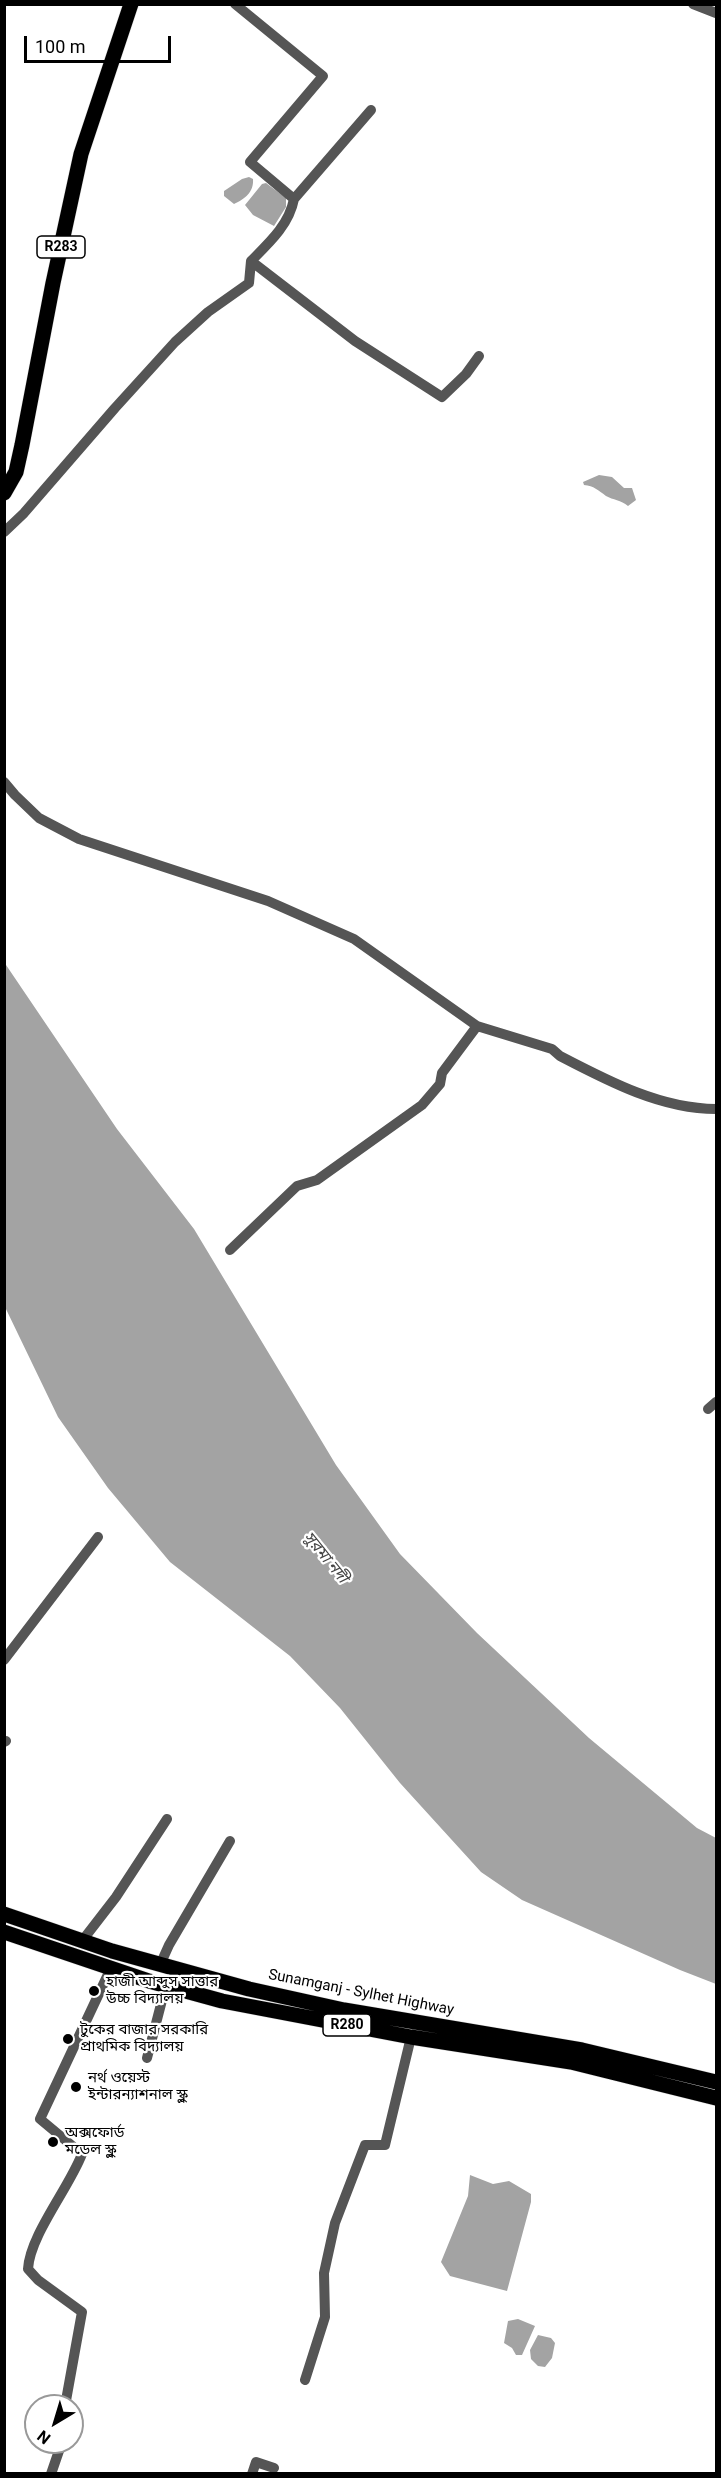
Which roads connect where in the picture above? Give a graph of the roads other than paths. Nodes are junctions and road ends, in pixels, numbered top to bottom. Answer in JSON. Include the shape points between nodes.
{"nodes":[{"id":1,"x":131,"y":4,"type":"edge"},
{"id":2,"x":235,"y":4,"type":"edge"},
{"id":3,"x":693,"y":4,"type":"edge"},
{"id":4,"x":717,"y":13,"type":"edge"},
{"id":5,"x":371,"y":110,"type":"dead end"},
{"id":6,"x":294,"y":199,"type":"junction"},
{"id":7,"x":251,"y":261,"type":"junction"},
{"id":8,"x":479,"y":356,"type":"dead end"},
{"id":9,"x":4,"y":493,"type":"edge"},
{"id":10,"x":4,"y":532,"type":"edge"},
{"id":11,"x":4,"y":782,"type":"edge"},
{"id":12,"x":477,"y":1026,"type":"junction"},
{"id":13,"x":717,"y":1109,"type":"edge"},
{"id":14,"x":230,"y":1250,"type":"dead end"},
{"id":15,"x":98,"y":1537,"type":"dead end"},
{"id":16,"x":4,"y":1660,"type":"edge"},
{"id":17,"x":167,"y":1819,"type":"dead end"},
{"id":18,"x":230,"y":1841,"type":"dead end"},
{"id":19,"x":4,"y":1914,"type":"edge"},
{"id":20,"x":4,"y":1932,"type":"edge"},
{"id":21,"x":82,"y":1941,"type":"junction"},
{"id":22,"x":160,"y":1965,"type":"junction"},
{"id":23,"x":111,"y":1968,"type":"junction"},
{"id":24,"x":166,"y":1985,"type":"junction"},
{"id":25,"x":411,"y":2037,"type":"junction"},
{"id":26,"x":147,"y":2058,"type":"dead end"},
{"id":27,"x":717,"y":2082,"type":"edge"},
{"id":28,"x":717,"y":2098,"type":"edge"},
{"id":29,"x":305,"y":2380,"type":"dead end"},
{"id":30,"x":67,"y":2394,"type":"edge"},
{"id":31,"x":58,"y":2454,"type":"edge"},
{"id":32,"x":274,"y":2468,"type":"dead end"},
{"id":33,"x":51,"y":2474,"type":"edge"},
{"id":34,"x":252,"y":2474,"type":"edge"}],
"edges":[{"from":1,"to":9,"type":"main road","number":"R283","via":[[81,154],[16,472]]},
{"from":2,"to":6,"type":"street","via":[[323,76],[250,162]]},
{"from":3,"to":4,"type":"street"},
{"from":5,"to":6,"type":"street"},
{"from":6,"to":7,"type":"street","via":[[292,210],[268,246]]},
{"from":7,"to":8,"type":"street","via":[[355,341],[442,398]]},
{"from":7,"to":10,"type":"street","via":[[249,283],[175,342]]},
{"from":11,"to":12,"type":"street","via":[[39,818],[79,839],[267,901],[354,939]]},
{"from":12,"to":13,"type":"street","via":[[552,1049],[657,1099]]},
{"from":12,"to":14,"type":"street","via":[[422,1105],[317,1180],[297,1185]]},
{"from":15,"to":16,"type":"street"},
{"from":17,"to":21,"type":"street"},
{"from":18,"to":22,"type":"street"},
{"from":19,"to":21,"type":"main road","name":"Sunamganj - Sylhet Highway","number":"R280"},
{"from":20,"to":23,"type":"main road","number":"R280"},
{"from":21,"to":22,"type":"main road","name":"Sunamganj - Sylhet Highway","number":"R280"},
{"from":22,"to":27,"type":"main road","name":"Sunamganj - Sylhet Highway","number":"R280","via":[[344,2010],[582,2050]]},
{"from":23,"to":24,"type":"main road","number":"R280"},
{"from":23,"to":30,"type":"street","via":[[40,2119],[82,2154],[41,2230],[28,2263],[28,2269],[38,2280],[82,2312]]},
{"from":24,"to":25,"type":"main road","number":"R280","via":[[222,2001]]},
{"from":24,"to":26,"type":"street"},
{"from":25,"to":28,"type":"main road","number":"R280","via":[[571,2062]]},
{"from":25,"to":29,"type":"street","via":[[385,2145],[365,2145],[335,2223],[324,2273],[325,2317]]},
{"from":31,"to":33,"type":"street"},
{"from":32,"to":34,"type":"street","via":[[256,2462]]}]}
